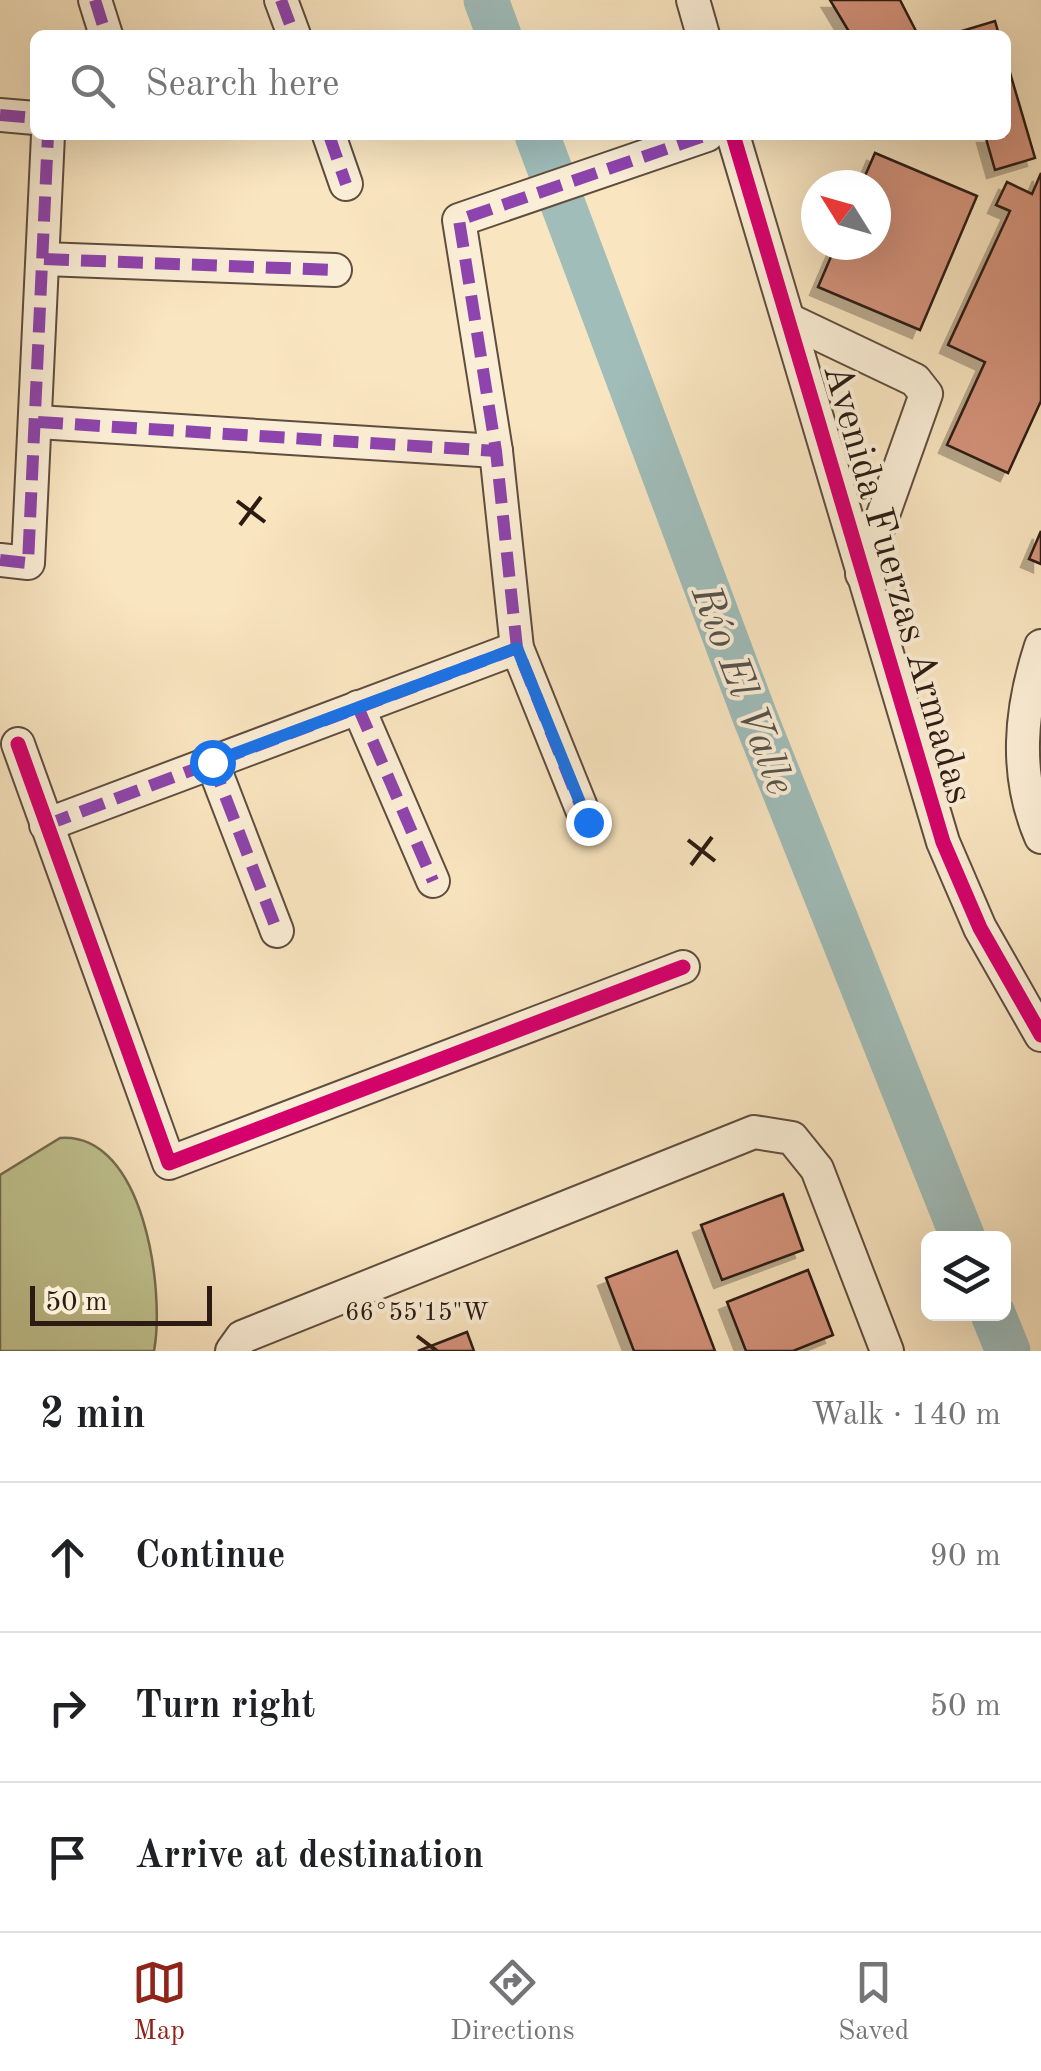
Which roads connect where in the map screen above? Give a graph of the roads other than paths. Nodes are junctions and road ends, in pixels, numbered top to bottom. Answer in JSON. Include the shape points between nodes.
{"nodes":[{"id":1,"x":96,"y":0,"type":"edge"},
{"id":2,"x":281,"y":0,"type":"edge"},
{"id":3,"x":693,"y":0,"type":"edge"},
{"id":4,"x":105,"y":30,"type":"edge"},
{"id":5,"x":292,"y":30,"type":"edge"},
{"id":6,"x":702,"y":30,"type":"edge"},
{"id":7,"x":0,"y":114,"type":"edge"},
{"id":8,"x":30,"y":117,"type":"edge"},
{"id":9,"x":48,"y":140,"type":"edge"},
{"id":10,"x":331,"y":140,"type":"edge"},
{"id":11,"x":692,"y":140,"type":"edge"},
{"id":12,"x":735,"y":140,"type":"edge"},
{"id":13,"x":346,"y":184,"type":"dead end"},
{"id":14,"x":44,"y":258,"type":"junction"},
{"id":15,"x":335,"y":270,"type":"dead end"},
{"id":16,"x":789,"y":320,"type":"junction"},
{"id":17,"x":38,"y":422,"type":"junction"},
{"id":18,"x":496,"y":451,"type":"junction"},
{"id":19,"x":0,"y":560,"type":"edge"},
{"id":20,"x":862,"y":574,"type":"junction"},
{"id":21,"x":1041,"y":646,"type":"edge"},
{"id":22,"x":517,"y":648,"type":"junction"},
{"id":23,"x":358,"y":707,"type":"junction"},
{"id":24,"x":18,"y":744,"type":"dead end"},
{"id":25,"x":212,"y":762,"type":"junction"},
{"id":26,"x":588,"y":822,"type":"dead end"},
{"id":27,"x":46,"y":825,"type":"junction"},
{"id":28,"x":1041,"y":837,"type":"edge"},
{"id":29,"x":433,"y":881,"type":"dead end"},
{"id":30,"x":277,"y":931,"type":"dead end"},
{"id":31,"x":682,"y":967,"type":"dead end"},
{"id":32,"x":1041,"y":1035,"type":"edge"},
{"id":33,"x":232,"y":1351,"type":"edge"},
{"id":34,"x":887,"y":1351,"type":"edge"}],
"edges":[{"from":1,"to":4,"type":"street"},
{"from":2,"to":5,"type":"street"},
{"from":3,"to":6,"type":"street"},
{"from":7,"to":8,"type":"street"},
{"from":9,"to":14,"type":"street"},
{"from":10,"to":13,"type":"street"},
{"from":11,"to":18,"type":"street","via":[[459,220]]},
{"from":12,"to":16,"type":"street","name":"Avenida Fuerzas Armadas"},
{"from":14,"to":15,"type":"street"},
{"from":14,"to":17,"type":"street"},
{"from":16,"to":20,"type":"street","name":"Avenida Fuerzas Armadas"},
{"from":16,"to":20,"type":"street","via":[[915,380],[926,394]]},
{"from":17,"to":18,"type":"street"},
{"from":17,"to":19,"type":"street","via":[[28,563]]},
{"from":18,"to":22,"type":"street"},
{"from":20,"to":32,"type":"street","name":"Avenida Fuerzas Armadas","via":[[943,842],[980,928]]},
{"from":21,"to":28,"type":"street","via":[[1021,761]]},
{"from":22,"to":23,"type":"street"},
{"from":22,"to":26,"type":"street"},
{"from":23,"to":25,"type":"street"},
{"from":23,"to":29,"type":"street"},
{"from":24,"to":27,"type":"street"},
{"from":25,"to":27,"type":"street"},
{"from":25,"to":30,"type":"street"},
{"from":27,"to":31,"type":"street","via":[[169,1164]]},
{"from":33,"to":34,"type":"street","via":[[242,1337],[754,1132],[792,1138],[818,1168]]}]}
